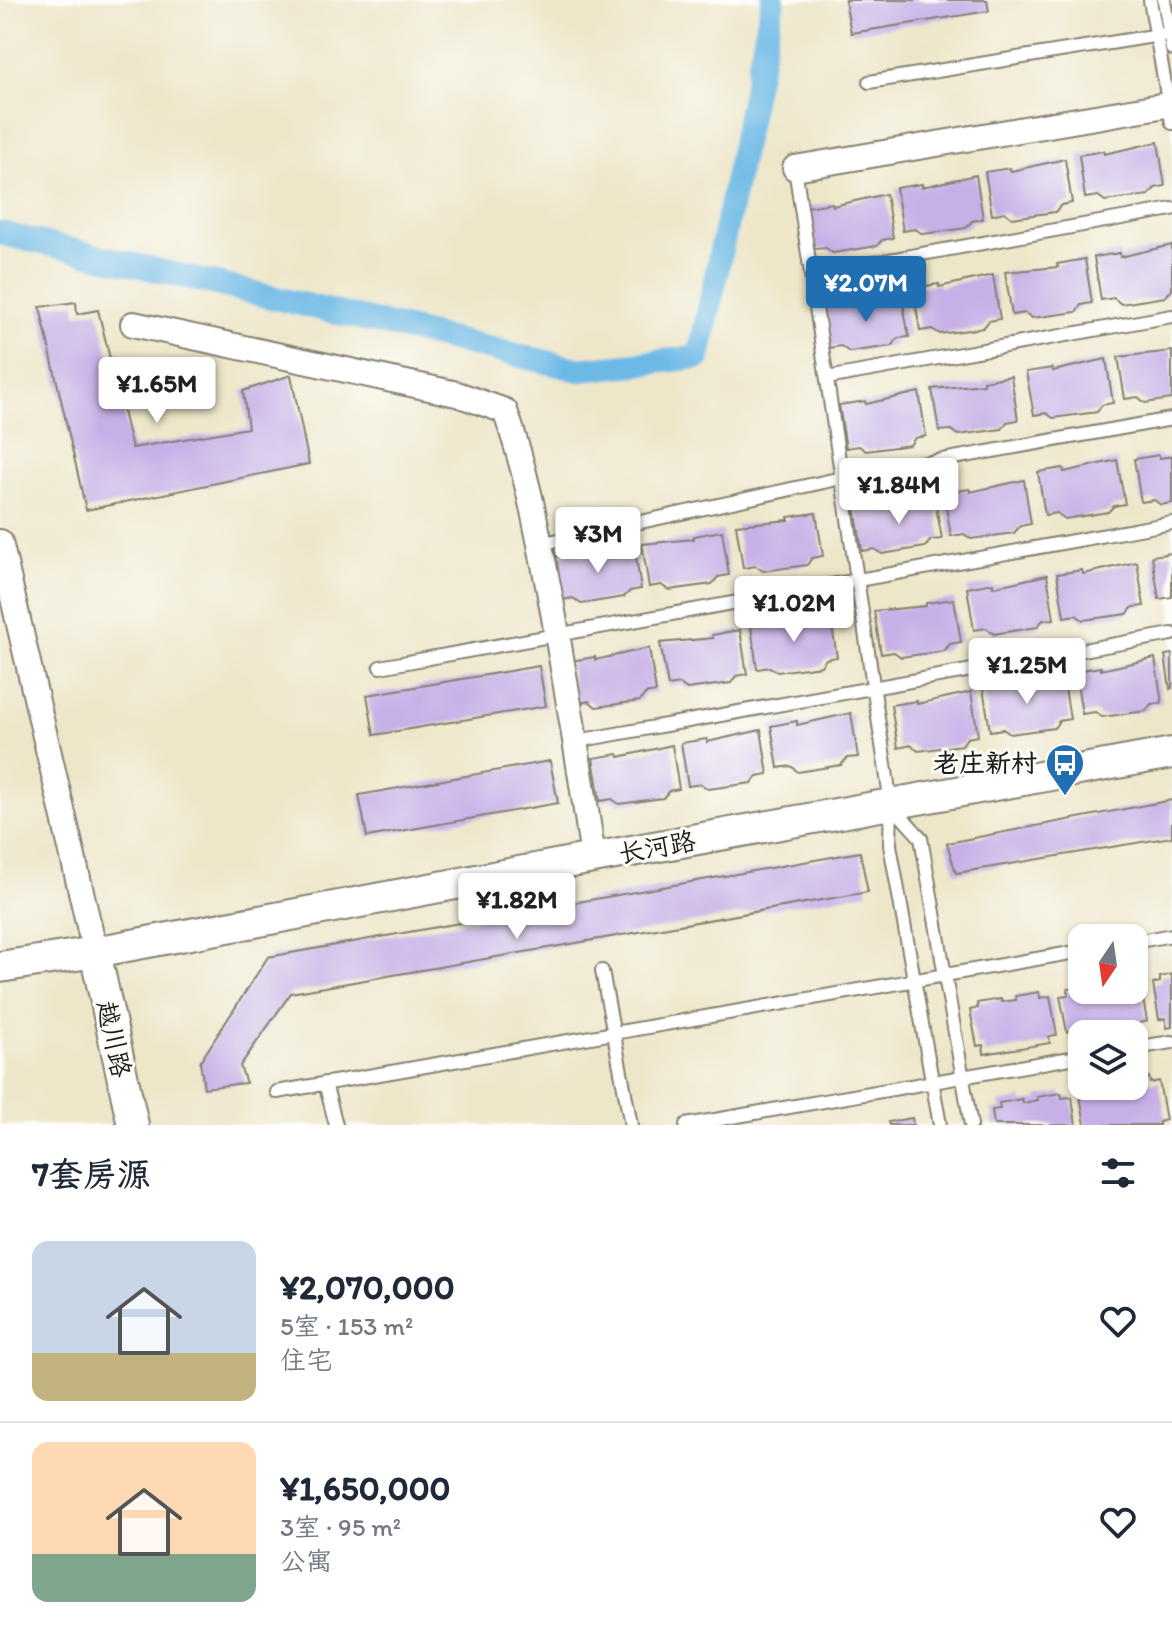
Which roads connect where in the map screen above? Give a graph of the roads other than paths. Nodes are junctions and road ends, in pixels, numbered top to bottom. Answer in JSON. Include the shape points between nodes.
{"nodes":[{"id":1,"x":1150,"y":0,"type":"edge"},
{"id":2,"x":1164,"y":0,"type":"edge"},
{"id":3,"x":1165,"y":34,"type":"edge"},
{"id":4,"x":1172,"y":49,"type":"edge"},
{"id":5,"x":869,"y":82,"type":"dead end"},
{"id":6,"x":1171,"y":111,"type":"edge"},
{"id":7,"x":795,"y":168,"type":"joint"},
{"id":8,"x":1172,"y":209,"type":"edge"},
{"id":9,"x":811,"y":274,"type":"junction"},
{"id":10,"x":1172,"y":316,"type":"edge"},
{"id":11,"x":133,"y":324,"type":"dead end"},
{"id":12,"x":827,"y":378,"type":"junction"},
{"id":13,"x":1172,"y":419,"type":"edge"},
{"id":14,"x":842,"y":478,"type":"junction"},
{"id":15,"x":1172,"y":523,"type":"edge"},
{"id":16,"x":0,"y":542,"type":"edge"},
{"id":17,"x":540,"y":544,"type":"junction"},
{"id":18,"x":857,"y":580,"type":"junction"},
{"id":19,"x":557,"y":634,"type":"junction"},
{"id":20,"x":1172,"y":634,"type":"edge"},
{"id":21,"x":380,"y":667,"type":"dead end"},
{"id":22,"x":873,"y":687,"type":"junction"},
{"id":23,"x":577,"y":741,"type":"junction"},
{"id":24,"x":1172,"y":753,"type":"edge"},
{"id":25,"x":891,"y":804,"type":"junction"},
{"id":26,"x":593,"y":858,"type":"junction"},
{"id":27,"x":1172,"y":935,"type":"edge"},
{"id":28,"x":1148,"y":939,"type":"edge"},
{"id":29,"x":95,"y":952,"type":"junction"},
{"id":30,"x":1068,"y":953,"type":"edge"},
{"id":31,"x":0,"y":967,"type":"edge"},
{"id":32,"x":602,"y":971,"type":"dead end"},
{"id":33,"x":945,"y":975,"type":"junction"},
{"id":34,"x":914,"y":980,"type":"junction"},
{"id":35,"x":614,"y":1032,"type":"junction"},
{"id":36,"x":1172,"y":1042,"type":"edge"},
{"id":37,"x":1148,"y":1046,"type":"edge"},
{"id":38,"x":1068,"y":1058,"type":"edge"},
{"id":39,"x":962,"y":1075,"type":"junction"},
{"id":40,"x":932,"y":1081,"type":"junction"},
{"id":41,"x":325,"y":1083,"type":"junction"},
{"id":42,"x":277,"y":1092,"type":"dead end"},
{"id":43,"x":133,"y":1125,"type":"edge"},
{"id":44,"x":336,"y":1125,"type":"edge"},
{"id":45,"x":631,"y":1125,"type":"edge"},
{"id":46,"x":686,"y":1125,"type":"edge"},
{"id":47,"x":940,"y":1125,"type":"edge"},
{"id":48,"x":971,"y":1125,"type":"edge"}],
"edges":[{"from":1,"to":3,"type":"lane"},
{"from":2,"to":3,"type":"lane"},
{"from":3,"to":4,"type":"lane"},
{"from":3,"to":5,"type":"lane"},
{"from":3,"to":6,"type":"lane"},
{"from":6,"to":7,"type":"street"},
{"from":7,"to":9,"type":"lane"},
{"from":8,"to":9,"type":"lane"},
{"from":9,"to":12,"type":"lane"},
{"from":10,"to":12,"type":"lane"},
{"from":11,"to":17,"type":"street","via":[[457,394],[505,411],[521,456]]},
{"from":12,"to":14,"type":"lane"},
{"from":13,"to":14,"type":"lane"},
{"from":14,"to":17,"type":"lane"},
{"from":14,"to":18,"type":"lane"},
{"from":15,"to":18,"type":"lane"},
{"from":16,"to":29,"type":"street"},
{"from":17,"to":19,"type":"street"},
{"from":18,"to":19,"type":"lane"},
{"from":18,"to":22,"type":"lane"},
{"from":19,"to":21,"type":"lane"},
{"from":19,"to":23,"type":"street"},
{"from":20,"to":22,"type":"lane"},
{"from":22,"to":23,"type":"lane"},
{"from":22,"to":25,"type":"lane"},
{"from":23,"to":26,"type":"street"},
{"from":24,"to":25,"type":"street","name":"长河路"},
{"from":25,"to":26,"type":"street","name":"长河路"},
{"from":25,"to":33,"type":"lane","via":[[921,838]]},
{"from":25,"to":34,"type":"lane","via":[[890,845]]},
{"from":26,"to":29,"type":"street","name":"长河路"},
{"from":27,"to":28,"type":"lane"},
{"from":29,"to":31,"type":"street","name":"长河路"},
{"from":29,"to":43,"type":"street","name":"越川路"},
{"from":30,"to":33,"type":"lane"},
{"from":32,"to":35,"type":"lane"},
{"from":33,"to":34,"type":"lane"},
{"from":33,"to":39,"type":"lane"},
{"from":34,"to":35,"type":"lane"},
{"from":34,"to":40,"type":"lane"},
{"from":35,"to":41,"type":"lane"},
{"from":35,"to":45,"type":"lane"},
{"from":36,"to":37,"type":"lane"},
{"from":38,"to":39,"type":"lane"},
{"from":39,"to":40,"type":"lane"},
{"from":39,"to":48,"type":"lane"},
{"from":40,"to":46,"type":"lane"},
{"from":40,"to":47,"type":"lane"},
{"from":41,"to":42,"type":"lane"},
{"from":41,"to":44,"type":"lane"}]}
